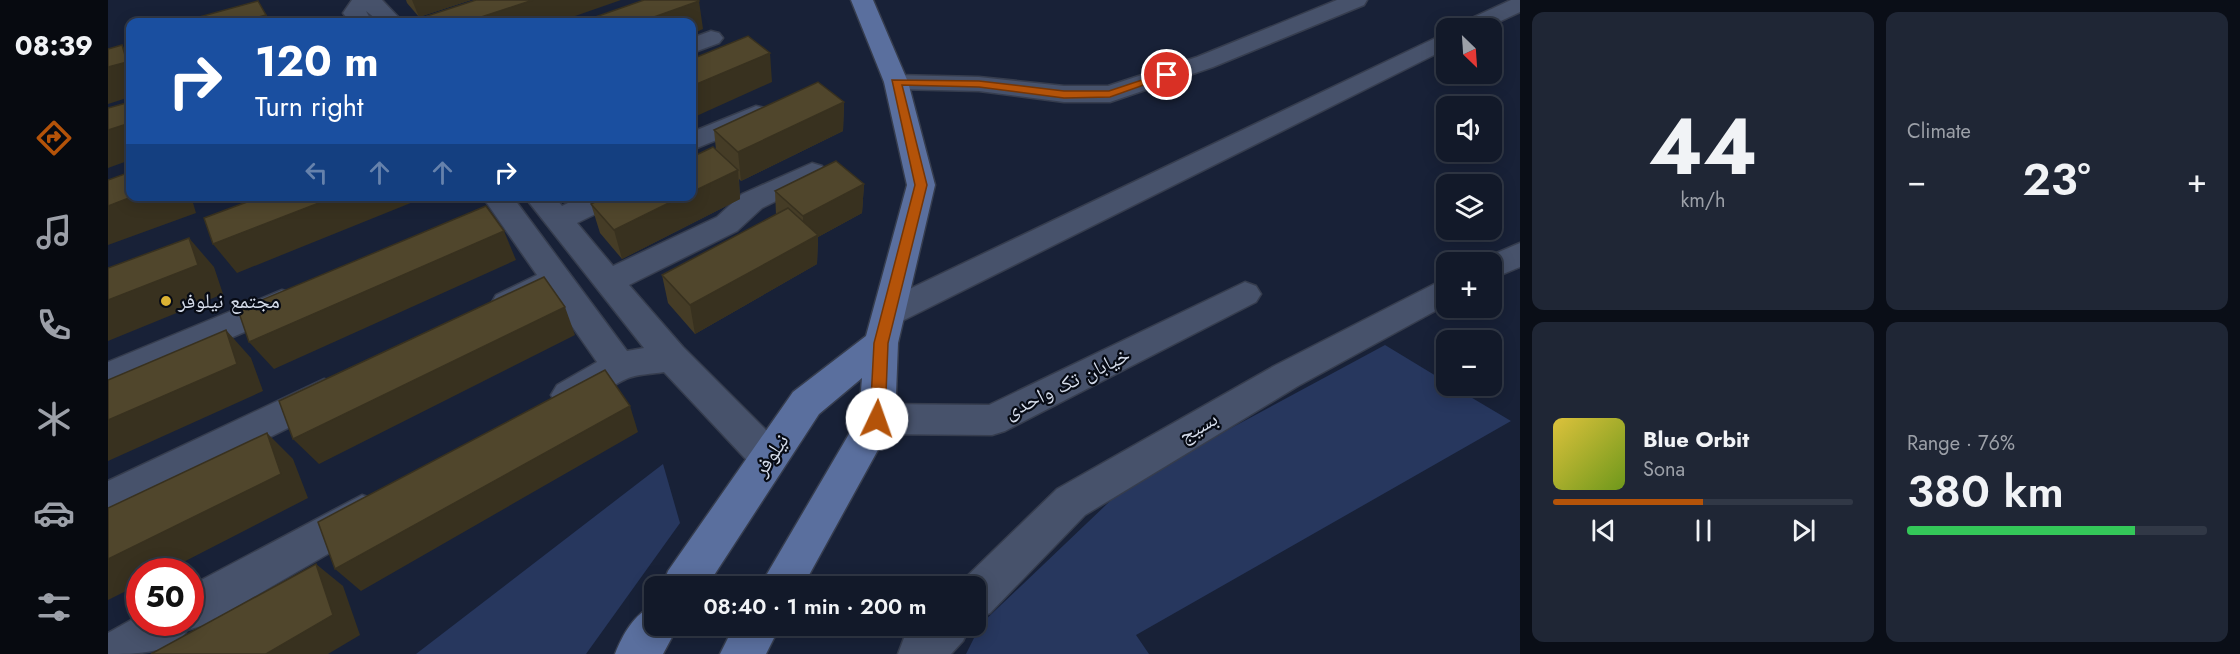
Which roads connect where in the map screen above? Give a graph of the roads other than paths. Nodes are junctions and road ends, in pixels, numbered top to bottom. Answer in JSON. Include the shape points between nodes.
{"nodes":[{"id":1,"x":862,"y":0,"type":"edge"},
{"id":2,"x":1356,"y":0,"type":"edge"},
{"id":3,"x":1520,"y":4,"type":"edge"},
{"id":4,"x":358,"y":18,"type":"edge"},
{"id":5,"x":388,"y":18,"type":"edge"},
{"id":6,"x":1490,"y":18,"type":"edge"},
{"id":7,"x":1436,"y":45,"type":"edge"},
{"id":8,"x":896,"y":82,"type":"junction"},
{"id":9,"x":760,"y":112,"type":"edge"},
{"id":10,"x":696,"y":140,"type":"edge"},
{"id":11,"x":812,"y":172,"type":"edge"},
{"id":12,"x":583,"y":201,"type":"edge"},
{"id":13,"x":500,"y":202,"type":"edge"},
{"id":14,"x":548,"y":208,"type":"edge"},
{"id":15,"x":471,"y":221,"type":"edge"},
{"id":16,"x":1520,"y":254,"type":"edge"},
{"id":17,"x":1502,"y":263,"type":"edge"},
{"id":18,"x":557,"y":279,"type":"junction"},
{"id":19,"x":609,"y":281,"type":"junction"},
{"id":20,"x":306,"y":292,"type":"edge"},
{"id":21,"x":1245,"y":294,"type":"dead end"},
{"id":22,"x":1436,"y":295,"type":"edge"},
{"id":23,"x":482,"y":316,"type":"edge"},
{"id":24,"x":885,"y":328,"type":"junction"},
{"id":25,"x":671,"y":357,"type":"junction"},
{"id":26,"x":619,"y":366,"type":"junction"},
{"id":27,"x":108,"y":377,"type":"edge"},
{"id":28,"x":354,"y":379,"type":"edge"},
{"id":29,"x":538,"y":413,"type":"edge"},
{"id":30,"x":877,"y":419,"type":"junction"},
{"id":31,"x":769,"y":458,"type":"junction"},
{"id":32,"x":395,"y":494,"type":"edge"},
{"id":33,"x":108,"y":500,"type":"edge"},
{"id":34,"x":690,"y":576,"type":"edge"},
{"id":35,"x":787,"y":576,"type":"edge"},
{"id":36,"x":986,"y":587,"type":"edge"},
{"id":37,"x":204,"y":602,"type":"edge"},
{"id":38,"x":145,"y":636,"type":"edge"},
{"id":39,"x":649,"y":636,"type":"edge"},
{"id":40,"x":752,"y":636,"type":"edge"},
{"id":41,"x":938,"y":636,"type":"edge"},
{"id":42,"x":114,"y":654,"type":"edge"},
{"id":43,"x":637,"y":654,"type":"edge"},
{"id":44,"x":742,"y":654,"type":"edge"},
{"id":45,"x":920,"y":654,"type":"edge"}],
"edges":[{"from":1,"to":8,"type":"main road"},
{"from":2,"to":8,"type":"street","via":[[1205,62],[1110,94]]},
{"from":3,"to":6,"type":"street"},
{"from":4,"to":5,"type":"street","via":[[354,13],[360,4],[374,4]]},
{"from":7,"to":24,"type":"street"},
{"from":8,"to":24,"type":"main road","via":[[921,185]]},
{"from":9,"to":10,"type":"street"},
{"from":11,"to":19,"type":"street","via":[[752,201],[727,224]]},
{"from":12,"to":14,"type":"street"},
{"from":13,"to":15,"type":"street"},
{"from":13,"to":18,"type":"street"},
{"from":14,"to":19,"type":"street"},
{"from":16,"to":17,"type":"street"},
{"from":18,"to":23,"type":"street"},
{"from":18,"to":26,"type":"street"},
{"from":19,"to":25,"type":"street"},
{"from":20,"to":27,"type":"street"},
{"from":21,"to":30,"type":"street","name":"خیابان تک واحدی","via":[[992,420]]},
{"from":22,"to":36,"type":"street","name":"بسیج","via":[[1286,376],[1071,501]]},
{"from":24,"to":30,"type":"main road"},
{"from":24,"to":31,"type":"main road","name":"نیلوفر","via":[[806,403]]},
{"from":25,"to":26,"type":"street"},
{"from":25,"to":31,"type":"street"},
{"from":26,"to":29,"type":"street"},
{"from":28,"to":33,"type":"street"},
{"from":30,"to":35,"type":"main road"},
{"from":31,"to":34,"type":"main road","name":"نیلوفر"},
{"from":32,"to":37,"type":"street"},
{"from":38,"to":42,"type":"street"},
{"from":39,"to":43,"type":"main road"},
{"from":40,"to":44,"type":"main road"},
{"from":41,"to":45,"type":"street"}]}
